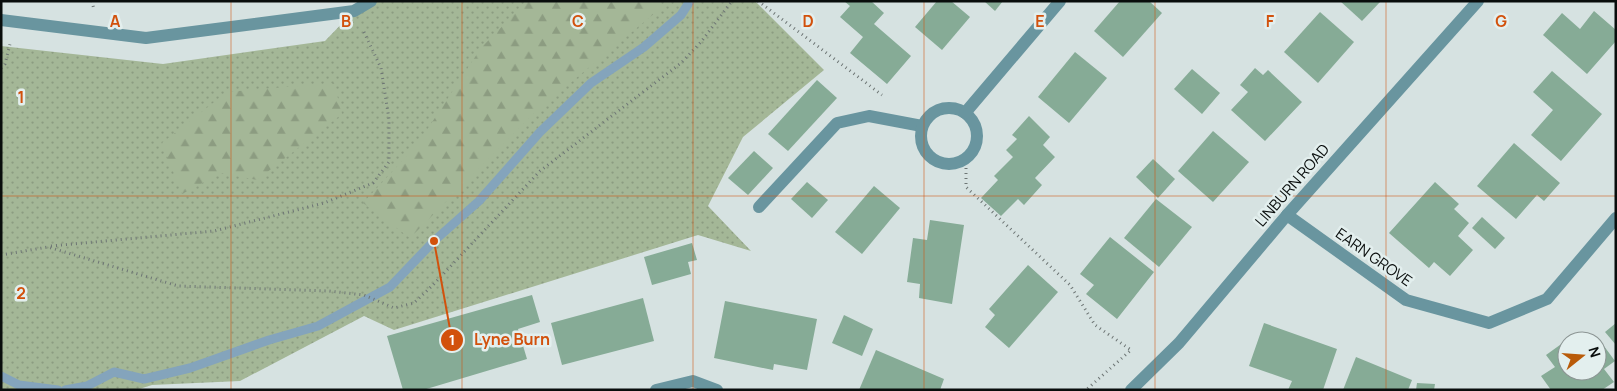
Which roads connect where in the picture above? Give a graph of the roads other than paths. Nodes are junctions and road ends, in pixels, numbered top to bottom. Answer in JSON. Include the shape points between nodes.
{"nodes":[{"id":1,"x":371,"y":1,"type":"edge"},
{"id":2,"x":1060,"y":1,"type":"edge"},
{"id":3,"x":1478,"y":1,"type":"edge"},
{"id":4,"x":1,"y":20,"type":"edge"},
{"id":5,"x":965,"y":112,"type":"junction"},
{"id":6,"x":922,"y":126,"type":"junction"},
{"id":7,"x":759,"y":206,"type":"dead end"},
{"id":8,"x":1287,"y":215,"type":"junction"},
{"id":9,"x":1616,"y":218,"type":"edge"},
{"id":10,"x":656,"y":390,"type":"edge"},
{"id":11,"x":717,"y":390,"type":"edge"},
{"id":12,"x":1131,"y":390,"type":"edge"}],
"edges":[{"from":1,"to":4,"type":"street","via":[[354,11],[146,38]]},
{"from":2,"to":5,"type":"street"},
{"from":3,"to":8,"type":"street","name":"LINBURN ROAD"},
{"from":5,"to":6,"type":"street","via":[[956,108],[938,109]]},
{"from":5,"to":6,"type":"street","via":[[971,118],[977,135],[976,144],[966,158],[950,164],[934,159],[923,146],[920,138]]},
{"from":6,"to":7,"type":"street","via":[[869,116],[837,123]]},
{"from":8,"to":9,"type":"street","name":"EARN GROVE","via":[[1406,300],[1490,323],[1547,300]]},
{"from":8,"to":12,"type":"street","name":"LINBURN ROAD","via":[[1179,343]]},
{"from":10,"to":11,"type":"street","via":[[693,381]]}]}
